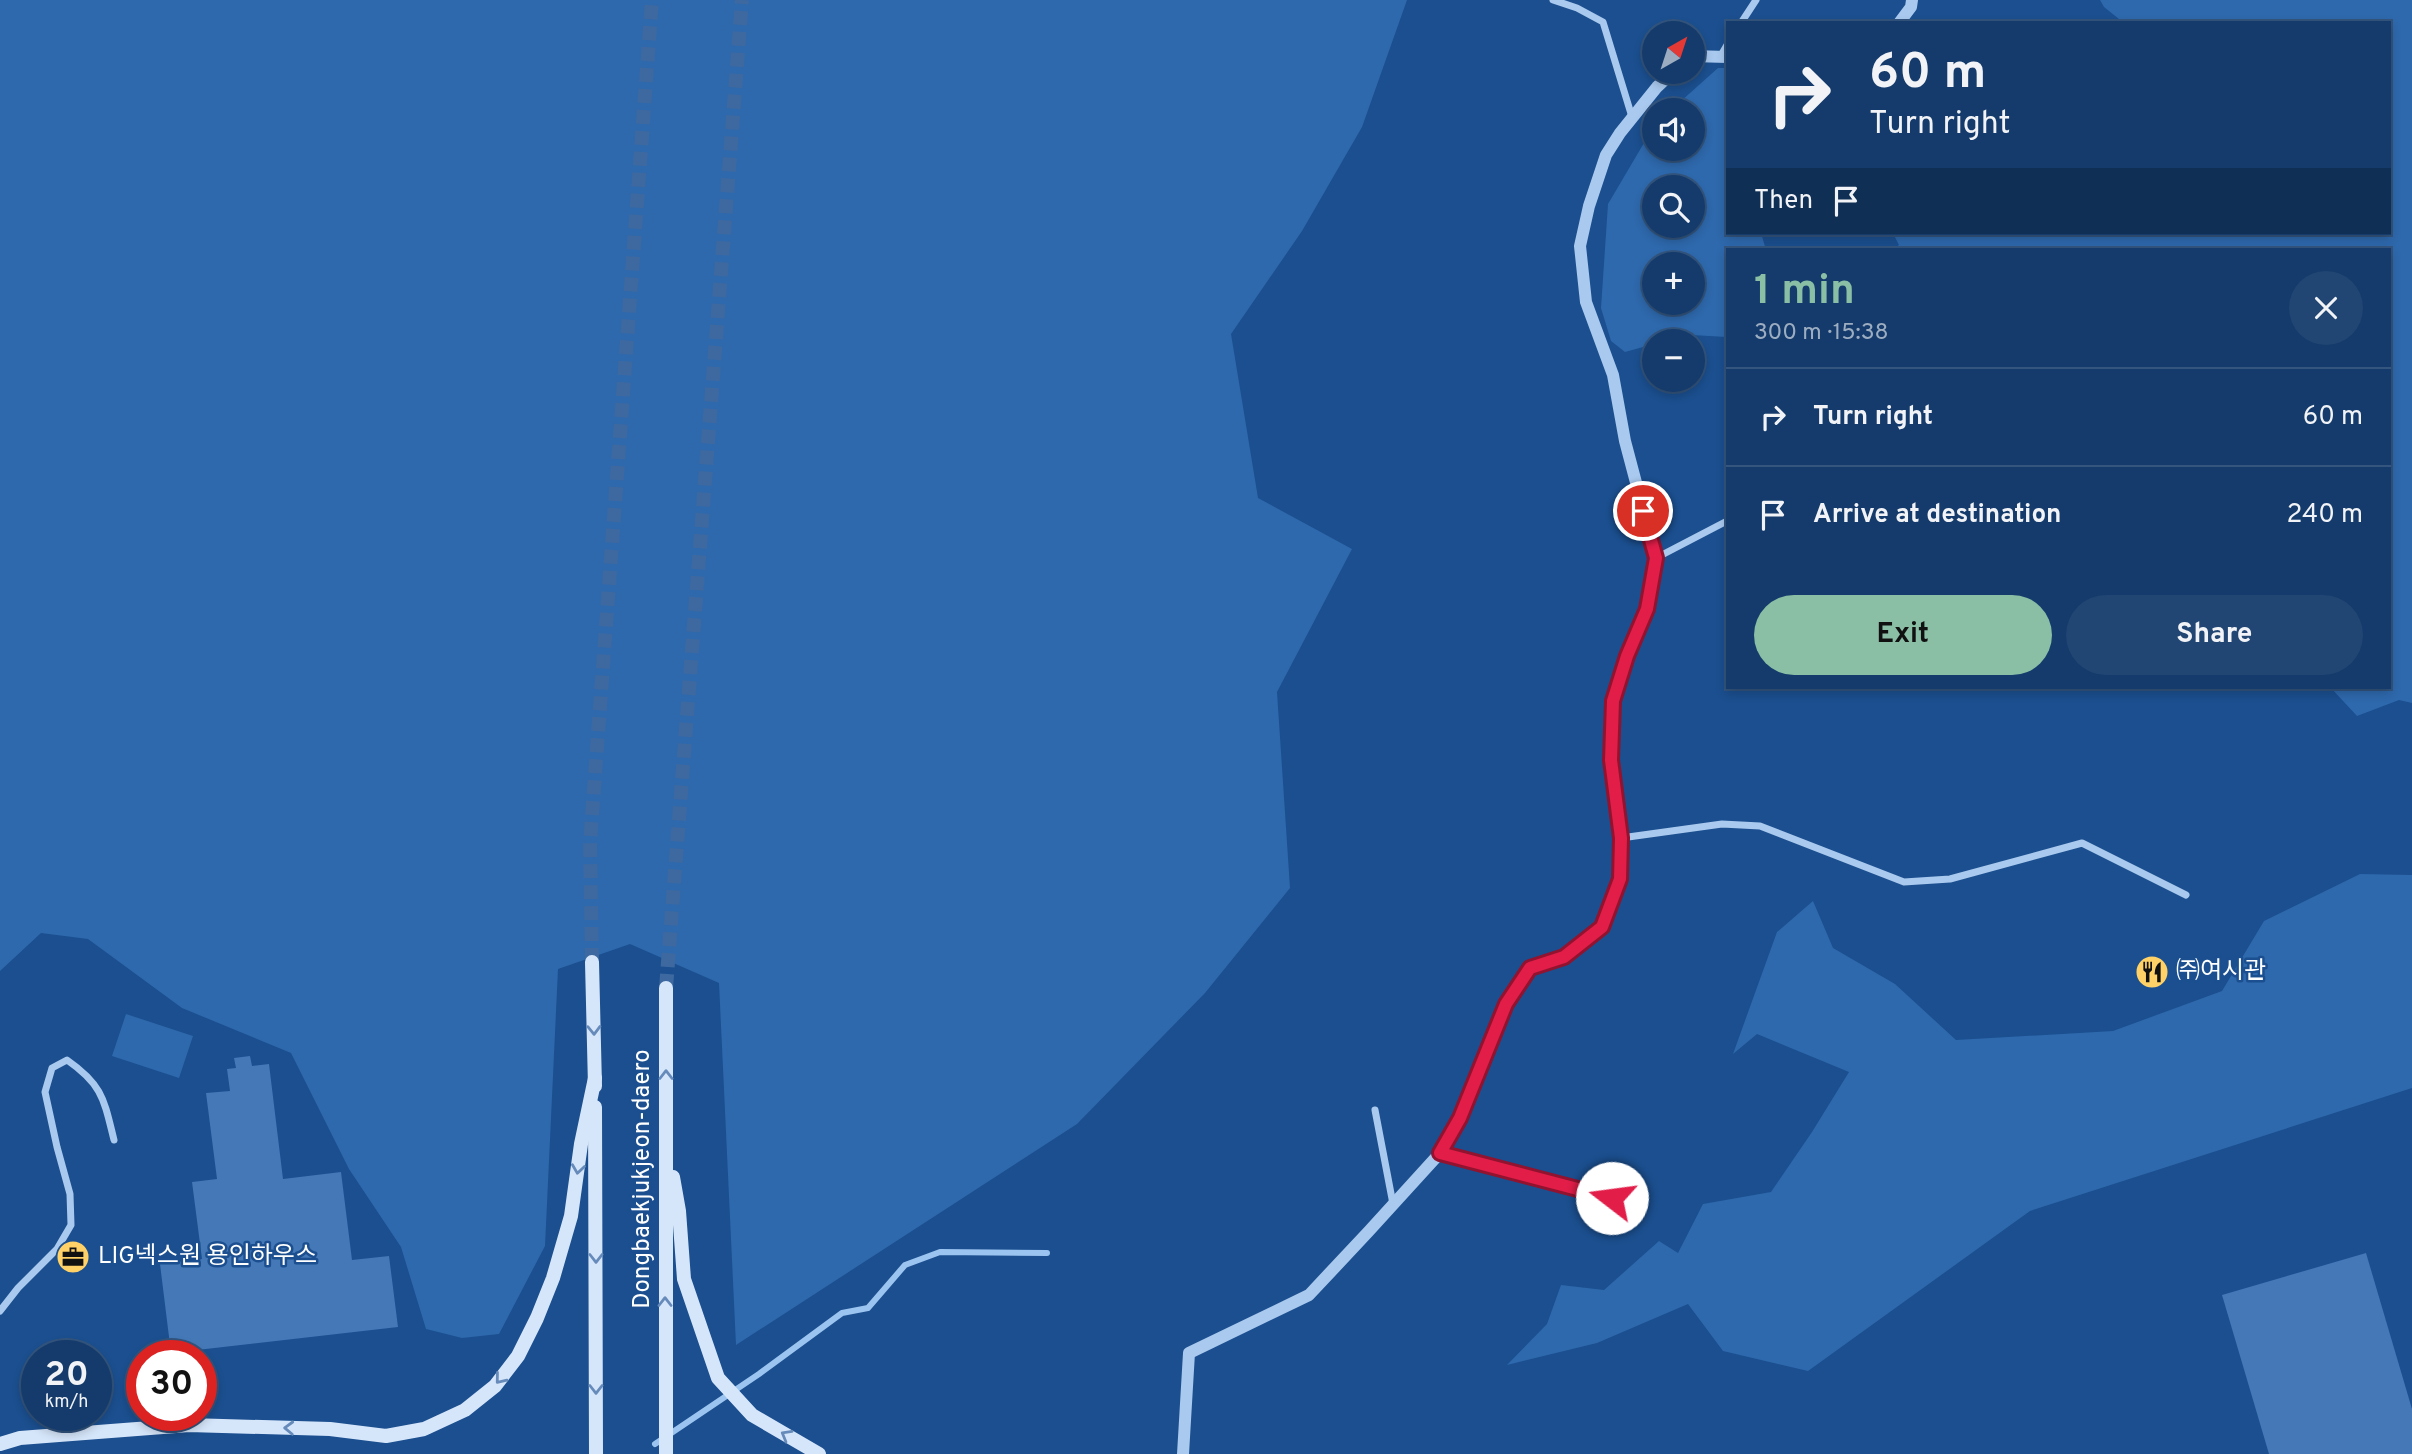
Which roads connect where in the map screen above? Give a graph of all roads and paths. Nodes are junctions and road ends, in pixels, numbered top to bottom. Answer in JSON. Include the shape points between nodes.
{"nodes":[{"id":1,"x":1553,"y":0,"type":"edge"},
{"id":2,"x":1756,"y":0,"type":"edge"},
{"id":3,"x":1912,"y":0,"type":"edge"},
{"id":4,"x":1742,"y":21,"type":"edge"},
{"id":5,"x":1900,"y":21,"type":"edge"},
{"id":6,"x":1705,"y":57,"type":"edge"},
{"id":7,"x":1723,"y":57,"type":"edge"},
{"id":8,"x":1660,"y":84,"type":"edge"},
{"id":9,"x":1632,"y":118,"type":"junction"},
{"id":10,"x":1726,"y":522,"type":"edge"},
{"id":11,"x":1656,"y":558,"type":"junction"},
{"id":12,"x":1621,"y":838,"type":"junction"},
{"id":13,"x":2186,"y":895,"type":"dead end"},
{"id":14,"x":592,"y":962,"type":"tunnel mouth"},
{"id":15,"x":666,"y":988,"type":"tunnel mouth"},
{"id":16,"x":594,"y":1078,"type":"junction"},
{"id":17,"x":1375,"y":1110,"type":"dead end"},
{"id":18,"x":114,"y":1140,"type":"dead end"},
{"id":19,"x":666,"y":1142,"type":"junction"},
{"id":20,"x":1440,"y":1153,"type":"junction"},
{"id":21,"x":1612,"y":1198,"type":"dead end"},
{"id":22,"x":1393,"y":1204,"type":"junction"},
{"id":23,"x":0,"y":1311,"type":"edge"},
{"id":24,"x":0,"y":1444,"type":"edge"},
{"id":25,"x":596,"y":1454,"type":"edge"},
{"id":26,"x":666,"y":1454,"type":"edge"},
{"id":27,"x":819,"y":1454,"type":"edge"},
{"id":28,"x":1183,"y":1454,"type":"edge"}],
"edges":[{"from":1,"to":9,"type":"street","via":[[1603,22]]},
{"from":2,"to":4,"type":"street"},
{"from":3,"to":5,"type":"street"},
{"from":6,"to":7,"type":"street"},
{"from":8,"to":9,"type":"street"},
{"from":9,"to":11,"type":"street","via":[[1606,155],[1580,246],[1586,302],[1614,375],[1625,441]]},
{"from":10,"to":11,"type":"street"},
{"from":11,"to":12,"type":"street","via":[[1647,609],[1613,701],[1611,760]]},
{"from":12,"to":13,"type":"street","via":[[1723,824],[1760,825],[1903,882],[1950,879],[2082,843]]},
{"from":12,"to":20,"type":"street","via":[[1620,879],[1602,927],[1564,957],[1530,968],[1506,1004],[1460,1118]]},
{"from":14,"to":16,"type":"main road","name":"Dongbaekjukjeon-daero","one_way":true},
{"from":19,"to":15,"type":"main road","name":"Dongbaekjukjeon-daero","one_way":true},
{"from":16,"to":24,"type":"main road","one_way":true,"via":[[571,1216],[553,1278],[518,1356],[495,1386],[465,1410],[424,1429],[386,1436],[330,1429],[189,1425],[20,1438]]},
{"from":16,"to":25,"type":"main road","name":"Dongbaekjukjeon-daero","one_way":true},
{"from":17,"to":22,"type":"street"},
{"from":18,"to":23,"type":"street","via":[[103,1096],[83,1072],[67,1060],[52,1068],[45,1092],[70,1194],[71,1225],[57,1250]]},
{"from":26,"to":19,"type":"main road","name":"Dongbaekjukjeon-daero","one_way":true},
{"from":27,"to":19,"type":"main road","one_way":true,"via":[[752,1415],[718,1378],[684,1279]]},
{"from":20,"to":21,"type":"street"},
{"from":20,"to":22,"type":"street"},
{"from":22,"to":28,"type":"street","via":[[1309,1295],[1189,1353]]}]}
